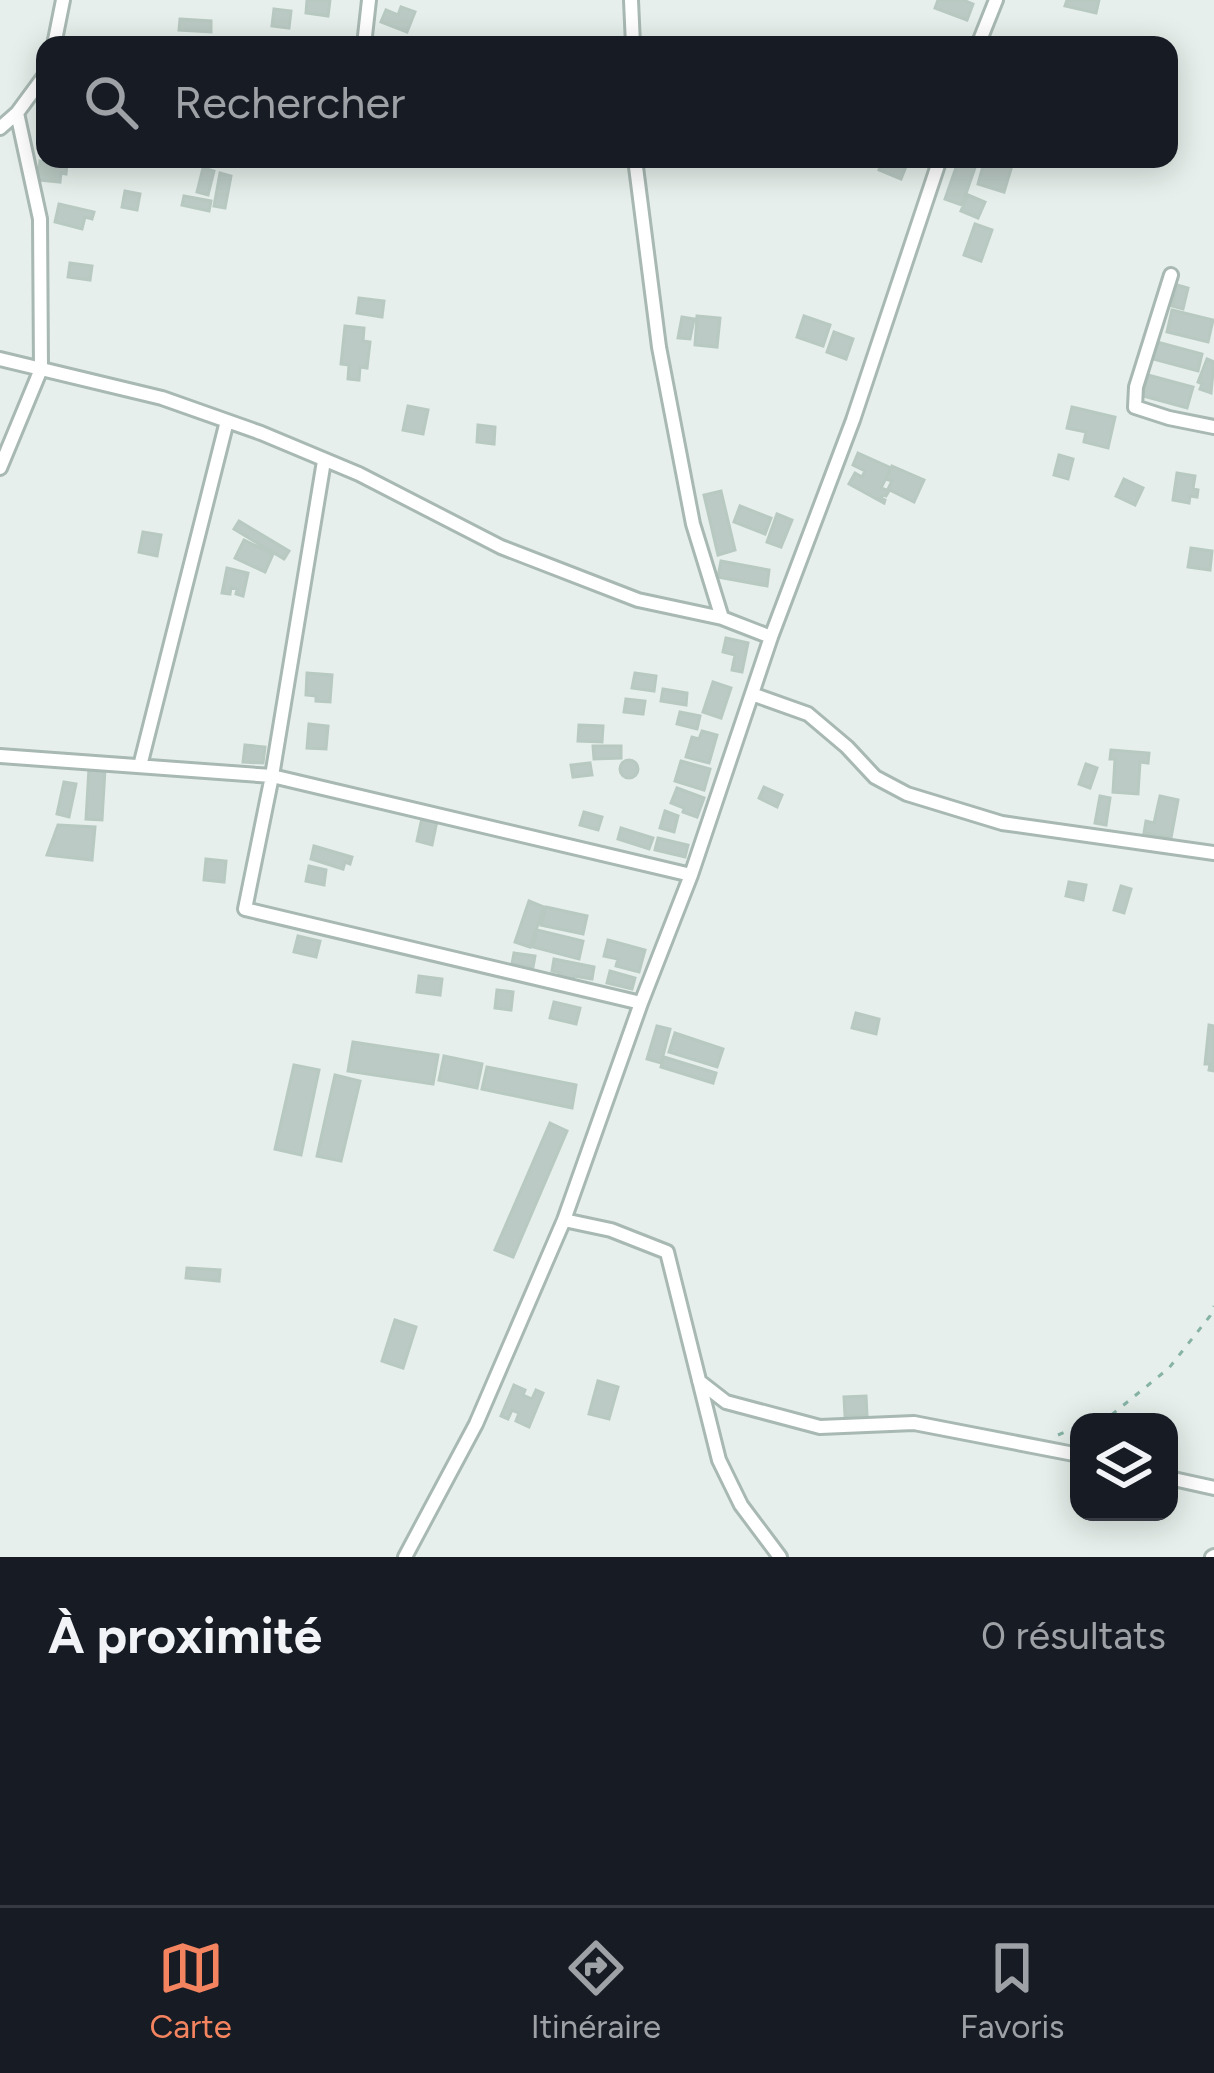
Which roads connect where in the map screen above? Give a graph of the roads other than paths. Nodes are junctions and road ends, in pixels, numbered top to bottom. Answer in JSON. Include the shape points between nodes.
{"nodes":[{"id":1,"x":63,"y":0,"type":"edge"},
{"id":2,"x":368,"y":0,"type":"edge"},
{"id":3,"x":632,"y":0,"type":"edge"},
{"id":4,"x":996,"y":0,"type":"edge"},
{"id":5,"x":56,"y":36,"type":"edge"},
{"id":6,"x":365,"y":36,"type":"edge"},
{"id":7,"x":633,"y":36,"type":"edge"},
{"id":8,"x":982,"y":36,"type":"edge"},
{"id":9,"x":36,"y":87,"type":"edge"},
{"id":10,"x":17,"y":113,"type":"junction"},
{"id":11,"x":0,"y":128,"type":"edge"},
{"id":12,"x":636,"y":168,"type":"edge"},
{"id":13,"x":937,"y":168,"type":"edge"},
{"id":14,"x":1171,"y":275,"type":"dead end"},
{"id":15,"x":0,"y":359,"type":"edge"},
{"id":16,"x":41,"y":369,"type":"junction"},
{"id":17,"x":227,"y":421,"type":"junction"},
{"id":18,"x":1214,"y":427,"type":"edge"},
{"id":19,"x":324,"y":461,"type":"junction"},
{"id":20,"x":0,"y":467,"type":"edge"},
{"id":21,"x":722,"y":619,"type":"junction"},
{"id":22,"x":771,"y":637,"type":"junction"},
{"id":23,"x":752,"y":694,"type":"junction"},
{"id":24,"x":0,"y":756,"type":"edge"},
{"id":25,"x":140,"y":766,"type":"junction"},
{"id":26,"x":272,"y":776,"type":"junction"},
{"id":27,"x":1214,"y":853,"type":"edge"},
{"id":28,"x":691,"y":875,"type":"junction"},
{"id":29,"x":641,"y":1003,"type":"junction"},
{"id":30,"x":564,"y":1220,"type":"junction"},
{"id":31,"x":698,"y":1380,"type":"junction"},
{"id":32,"x":1070,"y":1453,"type":"edge"},
{"id":33,"x":1178,"y":1480,"type":"edge"},
{"id":34,"x":1214,"y":1488,"type":"edge"},
{"id":35,"x":404,"y":1557,"type":"edge"},
{"id":36,"x":780,"y":1557,"type":"edge"}],
"edges":[{"from":1,"to":5,"type":"street"},
{"from":2,"to":6,"type":"street"},
{"from":3,"to":7,"type":"street"},
{"from":4,"to":8,"type":"street"},
{"from":9,"to":10,"type":"street"},
{"from":10,"to":11,"type":"street"},
{"from":10,"to":16,"type":"street","via":[[40,219]]},
{"from":12,"to":21,"type":"street","via":[[659,347],[693,524]]},
{"from":13,"to":22,"type":"street"},
{"from":14,"to":18,"type":"street","via":[[1135,407]]},
{"from":15,"to":16,"type":"street"},
{"from":16,"to":17,"type":"street"},
{"from":16,"to":20,"type":"street"},
{"from":17,"to":19,"type":"street"},
{"from":17,"to":25,"type":"street"},
{"from":19,"to":21,"type":"street","via":[[501,547],[638,599]]},
{"from":19,"to":26,"type":"street"},
{"from":21,"to":22,"type":"street"},
{"from":22,"to":23,"type":"street"},
{"from":23,"to":27,"type":"street","via":[[808,714],[875,777],[907,794],[1002,824]]},
{"from":23,"to":28,"type":"street"},
{"from":24,"to":25,"type":"street"},
{"from":25,"to":26,"type":"street"},
{"from":26,"to":28,"type":"street"},
{"from":26,"to":29,"type":"street","via":[[244,909]]},
{"from":28,"to":29,"type":"street"},
{"from":29,"to":30,"type":"street"},
{"from":30,"to":31,"type":"street","via":[[667,1252]]},
{"from":30,"to":35,"type":"street","via":[[476,1424]]},
{"from":31,"to":32,"type":"street","via":[[727,1402],[820,1427],[914,1424]]},
{"from":31,"to":36,"type":"street","via":[[719,1460]]},
{"from":33,"to":34,"type":"street"}]}
